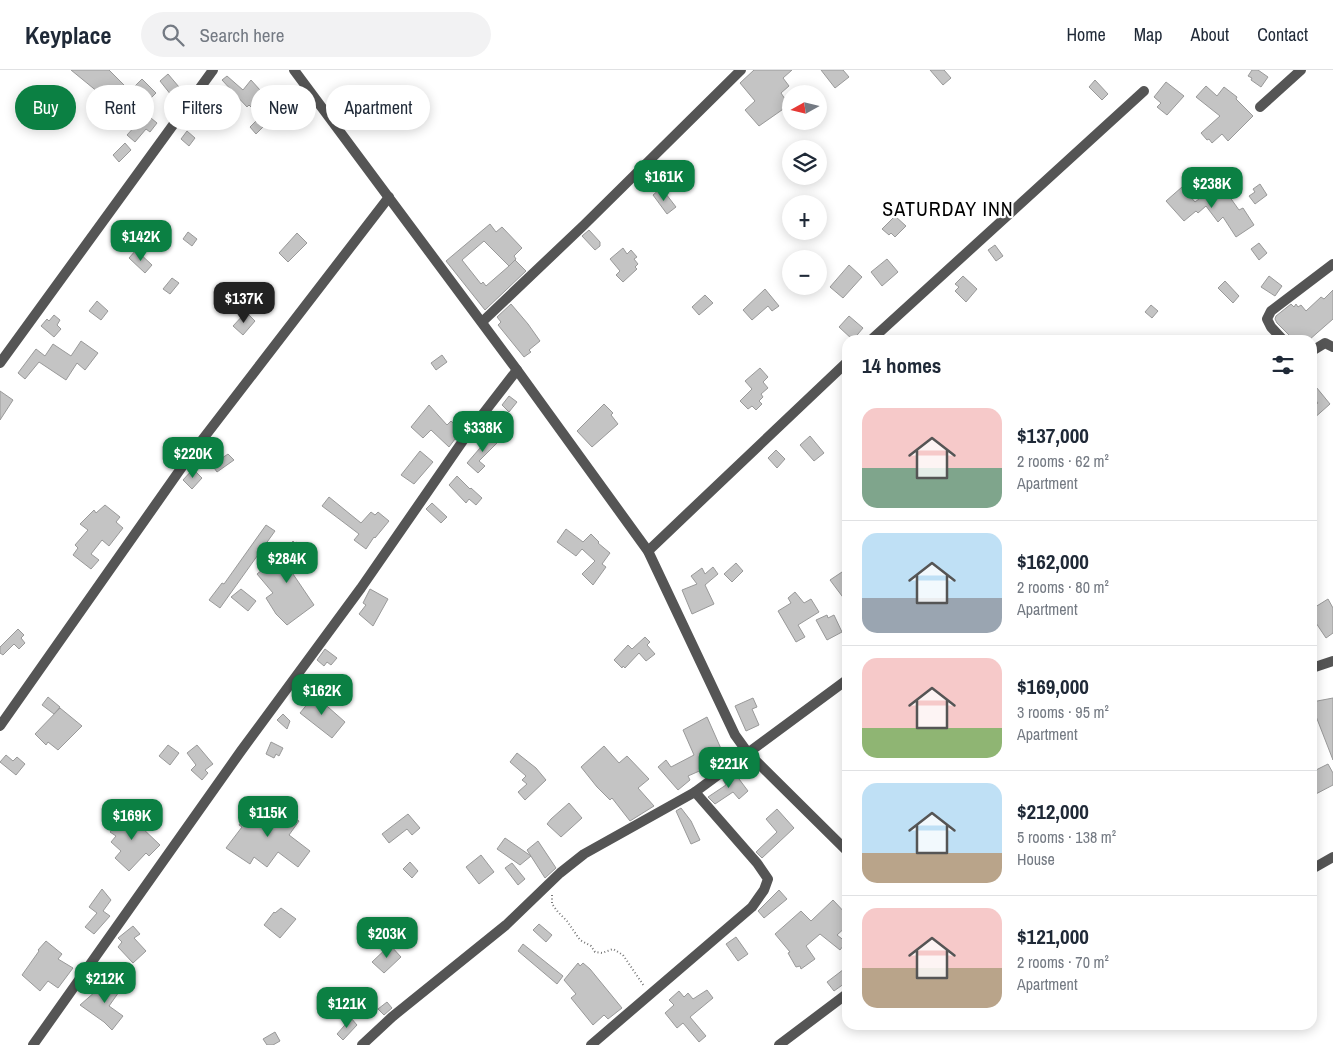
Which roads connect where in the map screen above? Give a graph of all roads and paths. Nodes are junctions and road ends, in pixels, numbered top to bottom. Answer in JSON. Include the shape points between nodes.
{"nodes":[{"id":1,"x":213,"y":70,"type":"edge"},
{"id":2,"x":294,"y":70,"type":"edge"},
{"id":3,"x":741,"y":70,"type":"edge"},
{"id":4,"x":1301,"y":70,"type":"edge"},
{"id":5,"x":1144,"y":91,"type":"dead end"},
{"id":6,"x":1260,"y":107,"type":"dead end"},
{"id":7,"x":388,"y":196,"type":"junction"},
{"id":8,"x":1333,"y":264,"type":"edge"},
{"id":9,"x":482,"y":322,"type":"junction"},
{"id":10,"x":876,"y":335,"type":"edge"},
{"id":11,"x":1278,"y":335,"type":"edge"},
{"id":12,"x":1333,"y":347,"type":"edge"},
{"id":13,"x":1317,"y":348,"type":"edge"},
{"id":14,"x":0,"y":364,"type":"edge"},
{"id":15,"x":842,"y":368,"type":"edge"},
{"id":16,"x":518,"y":370,"type":"junction"},
{"id":17,"x":648,"y":551,"type":"junction"},
{"id":18,"x":1333,"y":661,"type":"edge"},
{"id":19,"x":1317,"y":666,"type":"edge"},
{"id":20,"x":842,"y":684,"type":"edge"},
{"id":21,"x":0,"y":726,"type":"edge"},
{"id":22,"x":748,"y":753,"type":"junction"},
{"id":23,"x":695,"y":792,"type":"junction"},
{"id":24,"x":842,"y":846,"type":"edge"},
{"id":25,"x":1333,"y":857,"type":"edge"},
{"id":26,"x":1317,"y":866,"type":"edge"},
{"id":27,"x":546,"y":887,"type":"junction"},
{"id":28,"x":647,"y":996,"type":"junction"},
{"id":29,"x":842,"y":998,"type":"edge"},
{"id":30,"x":33,"y":1045,"type":"edge"},
{"id":31,"x":362,"y":1045,"type":"edge"},
{"id":32,"x":592,"y":1045,"type":"edge"},
{"id":33,"x":779,"y":1045,"type":"edge"}],
"edges":[{"from":1,"to":14,"type":"street"},
{"from":2,"to":7,"type":"street"},
{"from":3,"to":9,"type":"street"},
{"from":4,"to":6,"type":"street"},
{"from":5,"to":10,"type":"street"},
{"from":7,"to":9,"type":"street"},
{"from":7,"to":21,"type":"street","via":[[189,457]]},
{"from":8,"to":11,"type":"street","via":[[1271,311],[1267,319]]},
{"from":9,"to":16,"type":"street"},
{"from":12,"to":13,"type":"street","via":[[1325,343]]},
{"from":15,"to":17,"type":"street"},
{"from":16,"to":17,"type":"street"},
{"from":16,"to":30,"type":"street","via":[[469,432]]},
{"from":17,"to":22,"type":"street","via":[[735,735]]},
{"from":18,"to":19,"type":"street"},
{"from":20,"to":22,"type":"street"},
{"from":22,"to":23,"type":"street"},
{"from":22,"to":24,"type":"street"},
{"from":23,"to":27,"type":"street","via":[[584,854]]},
{"from":23,"to":28,"type":"street","via":[[768,879],[752,907]]},
{"from":25,"to":26,"type":"street"},
{"from":27,"to":28,"type":"path","via":[[553,896],[552,904],[580,940],[595,952],[613,948],[623,955],[643,983]]},
{"from":27,"to":31,"type":"street","via":[[506,925]]},
{"from":28,"to":32,"type":"street"},
{"from":29,"to":33,"type":"street"}]}
